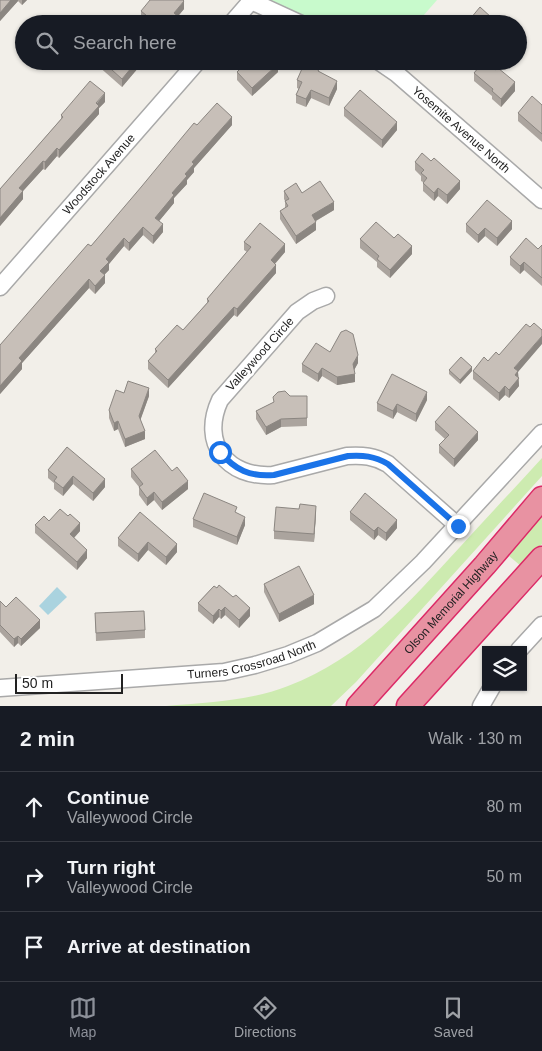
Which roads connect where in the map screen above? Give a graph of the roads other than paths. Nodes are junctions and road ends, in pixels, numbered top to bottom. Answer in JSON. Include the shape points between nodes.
{"nodes":[{"id":1,"x":250,"y":0,"type":"edge"},
{"id":2,"x":238,"y":15,"type":"edge"},
{"id":3,"x":282,"y":15,"type":"edge"},
{"id":4,"x":190,"y":70,"type":"edge"},
{"id":5,"x":391,"y":70,"type":"edge"},
{"id":6,"x":542,"y":200,"type":"edge"},
{"id":7,"x":0,"y":288,"type":"edge"},
{"id":8,"x":326,"y":296,"type":"dead end"},
{"id":9,"x":542,"y":433,"type":"edge"},
{"id":10,"x":542,"y":498,"type":"edge"},
{"id":11,"x":458,"y":526,"type":"junction"},
{"id":12,"x":542,"y":558,"type":"edge"},
{"id":13,"x":542,"y":625,"type":"edge"},
{"id":14,"x":523,"y":646,"type":"edge"},
{"id":15,"x":0,"y":688,"type":"edge"},
{"id":16,"x":490,"y":691,"type":"edge"},
{"id":17,"x":358,"y":706,"type":"edge"},
{"id":18,"x":408,"y":706,"type":"edge"},
{"id":19,"x":481,"y":706,"type":"edge"}],
"edges":[{"from":1,"to":2,"type":"street"},
{"from":1,"to":3,"type":"street"},
{"from":4,"to":7,"type":"street","name":"Woodstock Avenue"},
{"from":5,"to":6,"type":"street","name":"Yosemite Avenue North"},
{"from":8,"to":11,"type":"street","name":"Valleywood Circle","via":[[297,312],[220,400],[213,423],[220,452],[236,468],[263,476],[348,456],[379,459]]},
{"from":9,"to":11,"type":"street","name":"Turners Crossroad North"},
{"from":10,"to":17,"type":"highway","name":"Olson Memorial Highway"},
{"from":11,"to":15,"type":"street","name":"Turners Crossroad North","via":[[374,609],[317,644],[288,655],[224,672]]},
{"from":12,"to":18,"type":"highway"},
{"from":13,"to":14,"type":"street"},
{"from":16,"to":19,"type":"street"}]}
